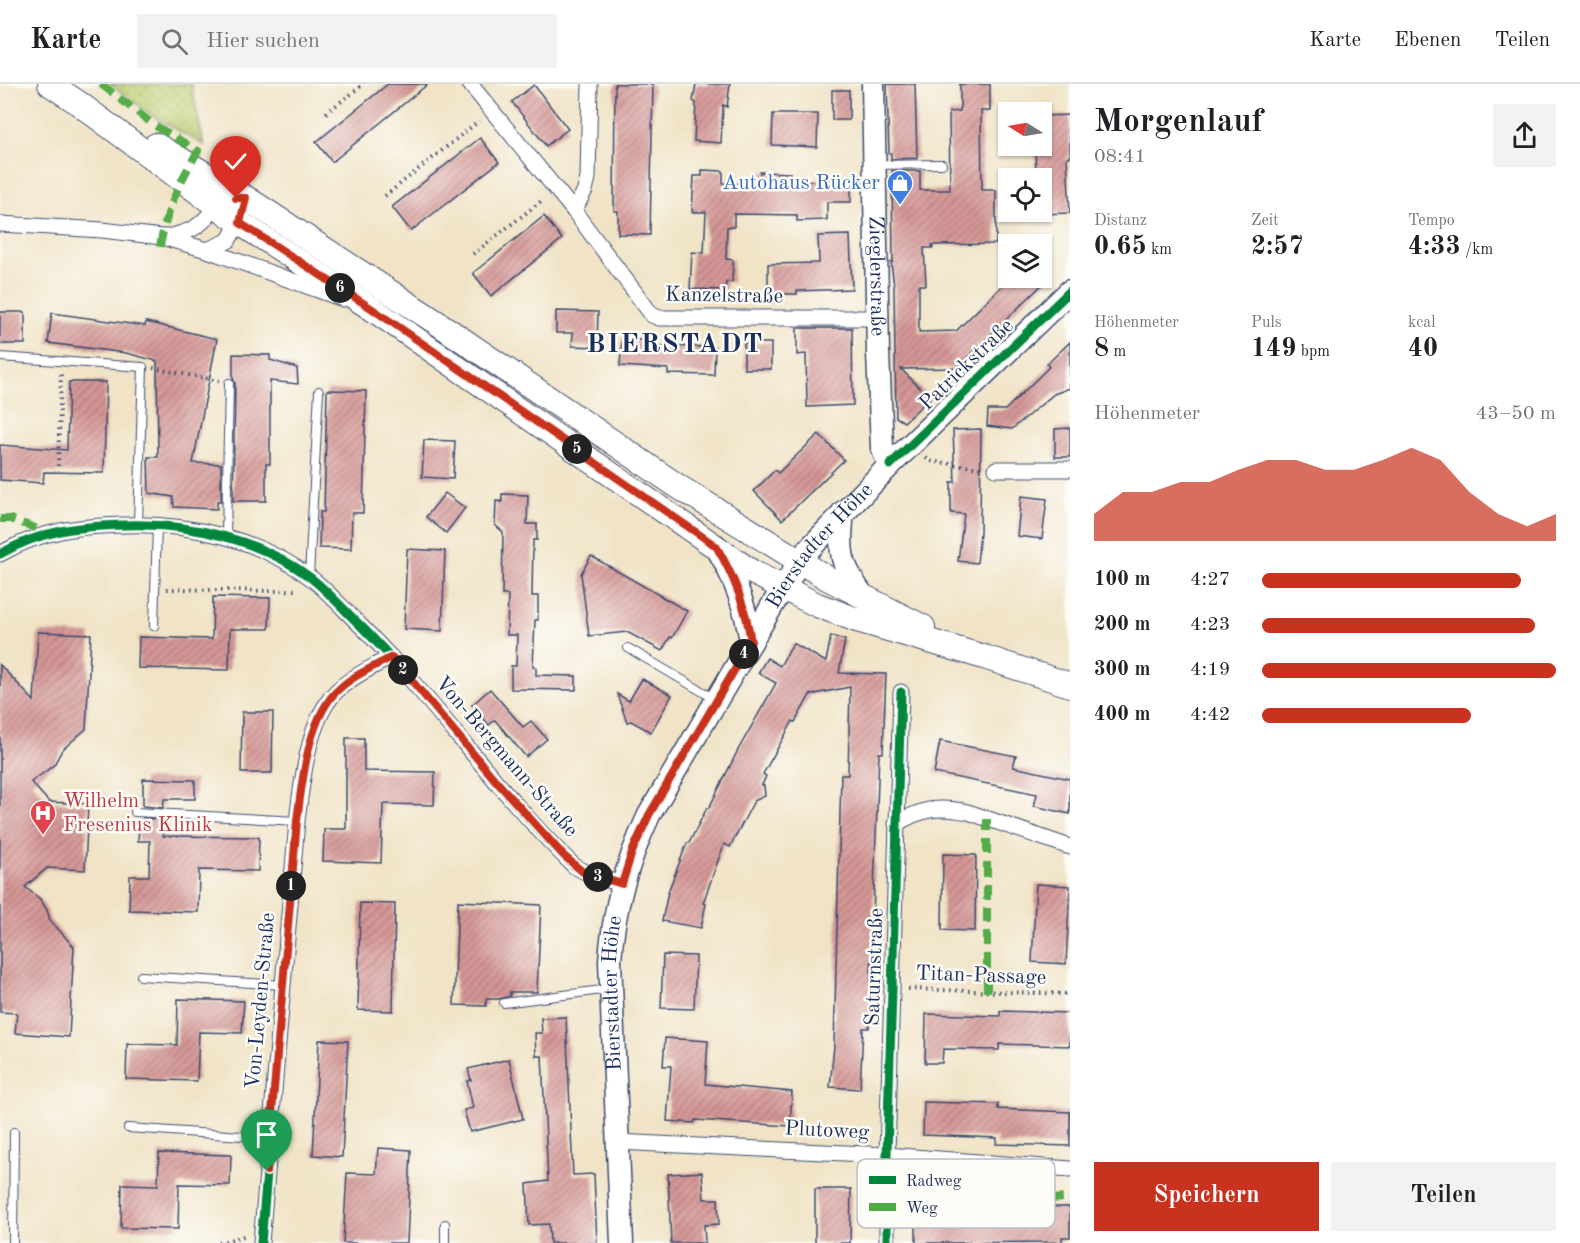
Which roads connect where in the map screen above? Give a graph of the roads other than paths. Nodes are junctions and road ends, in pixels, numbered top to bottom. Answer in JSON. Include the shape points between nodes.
{"nodes":[{"id":1,"x":50,"y":84,"type":"edge"},
{"id":2,"x":470,"y":84,"type":"edge"},
{"id":3,"x":590,"y":84,"type":"edge"},
{"id":4,"x":873,"y":84,"type":"edge"},
{"id":5,"x":77,"y":102,"type":"junction"},
{"id":6,"x":942,"y":164,"type":"dead end"},
{"id":7,"x":874,"y":165,"type":"junction"},
{"id":8,"x":246,"y":198,"type":"junction"},
{"id":9,"x":216,"y":206,"type":"junction"},
{"id":10,"x":574,"y":211,"type":"junction"},
{"id":11,"x":240,"y":223,"type":"junction"},
{"id":12,"x":0,"y":224,"type":"edge"},
{"id":13,"x":162,"y":237,"type":"junction"},
{"id":14,"x":207,"y":250,"type":"junction"},
{"id":15,"x":1070,"y":291,"type":"edge"},
{"id":16,"x":371,"y":308,"type":"junction"},
{"id":17,"x":877,"y":318,"type":"junction"},
{"id":18,"x":0,"y":357,"type":"edge"},
{"id":19,"x":229,"y":383,"type":"road end"},
{"id":20,"x":319,"y":391,"type":"dead end"},
{"id":21,"x":890,"y":465,"type":"junction"},
{"id":22,"x":996,"y":469,"type":"road end"},
{"id":23,"x":1070,"y":469,"type":"edge"},
{"id":24,"x":843,"y":512,"type":"junction"},
{"id":25,"x":138,"y":524,"type":"junction"},
{"id":26,"x":157,"y":525,"type":"junction"},
{"id":27,"x":226,"y":537,"type":"junction"},
{"id":28,"x":716,"y":546,"type":"junction"},
{"id":29,"x":0,"y":554,"type":"edge"},
{"id":30,"x":800,"y":562,"type":"junction"},
{"id":31,"x":309,"y":577,"type":"junction"},
{"id":32,"x":782,"y":589,"type":"junction"},
{"id":33,"x":866,"y":600,"type":"junction"},
{"id":34,"x":154,"y":626,"type":"dead end"},
{"id":35,"x":751,"y":642,"type":"junction"},
{"id":36,"x":628,"y":648,"type":"dead end"},
{"id":37,"x":392,"y":657,"type":"junction"},
{"id":38,"x":984,"y":657,"type":"junction"},
{"id":39,"x":1070,"y":685,"type":"edge"},
{"id":40,"x":901,"y":692,"type":"dead end"},
{"id":41,"x":717,"y":700,"type":"junction"},
{"id":42,"x":135,"y":812,"type":"dead end"},
{"id":43,"x":297,"y":821,"type":"junction"},
{"id":44,"x":896,"y":824,"type":"junction"},
{"id":45,"x":1070,"y":847,"type":"edge"},
{"id":46,"x":622,"y":884,"type":"junction"},
{"id":47,"x":141,"y":976,"type":"dead end"},
{"id":48,"x":283,"y":985,"type":"junction"},
{"id":49,"x":611,"y":989,"type":"junction"},
{"id":50,"x":504,"y":1003,"type":"dead end"},
{"id":51,"x":128,"y":1128,"type":"dead end"},
{"id":52,"x":14,"y":1132,"type":"dead end"},
{"id":53,"x":270,"y":1138,"type":"junction"},
{"id":54,"x":617,"y":1142,"type":"junction"},
{"id":55,"x":887,"y":1155,"type":"junction"},
{"id":56,"x":887,"y":1159,"type":"edge"},
{"id":57,"x":939,"y":1159,"type":"edge"},
{"id":58,"x":1055,"y":1168,"type":"edge"},
{"id":59,"x":1070,"y":1169,"type":"edge"},
{"id":60,"x":445,"y":1224,"type":"dead end"},
{"id":61,"x":262,"y":1237,"type":"edge"},
{"id":62,"x":13,"y":1243,"type":"edge"},
{"id":63,"x":445,"y":1243,"type":"edge"},
{"id":64,"x":622,"y":1243,"type":"edge"}],
"edges":[{"from":1,"to":5,"type":"main road"},
{"from":2,"to":10,"type":"street"},
{"from":3,"to":10,"type":"street","via":[[588,178]]},
{"from":4,"to":7,"type":"main road","name":"Zieglerstraße"},
{"from":5,"to":8,"type":"main road"},
{"from":5,"to":9,"type":"main road"},
{"from":6,"to":7,"type":"lane"},
{"from":7,"to":17,"type":"main road","name":"Zieglerstraße"},
{"from":8,"to":9,"type":"street","via":[[230,199]]},
{"from":8,"to":11,"type":"street"},
{"from":8,"to":30,"type":"main road","via":[[679,487]]},
{"from":9,"to":11,"type":"main road"},
{"from":9,"to":13,"type":"street","via":[[202,223],[184,233]]},
{"from":10,"to":17,"type":"street","name":"Kanzelstraße","via":[[652,315],[659,318]]},
{"from":11,"to":14,"type":"street","via":[[228,241]]},
{"from":11,"to":16,"type":"main road"},
{"from":12,"to":13,"type":"street"},
{"from":13,"to":14,"type":"street"},
{"from":14,"to":16,"type":"street"},
{"from":15,"to":21,"type":"main road","name":"Patrickstraße"},
{"from":16,"to":28,"type":"main road"},
{"from":17,"to":21,"type":"main road","name":"Zieglerstraße","via":[[882,448]]},
{"from":18,"to":25,"type":"lane","via":[[143,366]]},
{"from":19,"to":27,"type":"lane"},
{"from":20,"to":31,"type":"lane"},
{"from":21,"to":24,"type":"main road","name":"Bierstadter Höhe"},
{"from":22,"to":23,"type":"street"},
{"from":24,"to":30,"type":"main road","name":"Bierstadter Höhe"},
{"from":24,"to":33,"type":"main road","via":[[843,562]]},
{"from":25,"to":26,"type":"street","name":"Von-Bergmann-Straße"},
{"from":25,"to":29,"type":"street","name":"Von-Bergmann-Straße","via":[[48,533]]},
{"from":26,"to":27,"type":"street","name":"Von-Bergmann-Straße","via":[[193,528]]},
{"from":26,"to":34,"type":"lane"},
{"from":27,"to":31,"type":"street","name":"Von-Bergmann-Straße","via":[[274,556]]},
{"from":28,"to":32,"type":"main road"},
{"from":28,"to":35,"type":"main road","via":[[739,592]]},
{"from":30,"to":32,"type":"main road","name":"Bierstadter Höhe"},
{"from":30,"to":33,"type":"main road"},
{"from":31,"to":37,"type":"street","name":"Von-Bergmann-Straße"},
{"from":32,"to":35,"type":"main road","name":"Bierstadter Höhe"},
{"from":32,"to":38,"type":"main road","via":[[857,620]]},
{"from":33,"to":38,"type":"main road"},
{"from":35,"to":41,"type":"main road","name":"Bierstadter Höhe"},
{"from":36,"to":41,"type":"lane"},
{"from":37,"to":43,"type":"street","name":"Von-Leyden-Straße","via":[[339,688],[319,716],[304,765]]},
{"from":37,"to":46,"type":"street","name":"Von-Bergmann-Straße","via":[[564,856],[583,872]]},
{"from":38,"to":39,"type":"main road"},
{"from":40,"to":44,"type":"street","name":"Saturnstraße"},
{"from":41,"to":46,"type":"main road","name":"Bierstadter Höhe","via":[[649,815]]},
{"from":42,"to":43,"type":"lane"},
{"from":43,"to":48,"type":"street","name":"Von-Leyden-Straße"},
{"from":44,"to":45,"type":"street","via":[[923,811],[953,809]]},
{"from":44,"to":55,"type":"street","name":"Saturnstraße"},
{"from":46,"to":49,"type":"main road","name":"Bierstadter Höhe","via":[[611,938]]},
{"from":47,"to":48,"type":"lane"},
{"from":48,"to":53,"type":"street","name":"Von-Leyden-Straße"},
{"from":49,"to":50,"type":"lane"},
{"from":49,"to":54,"type":"main road","name":"Bierstadter Höhe"},
{"from":51,"to":53,"type":"lane"},
{"from":52,"to":62,"type":"lane"},
{"from":53,"to":61,"type":"street","name":"Von-Leyden-Straße"},
{"from":54,"to":55,"type":"street","name":"Plutoweg"},
{"from":54,"to":64,"type":"main road","name":"Bierstadter Höhe"},
{"from":55,"to":56,"type":"street","name":"Saturnstraße"},
{"from":55,"to":57,"type":"street","name":"Plutoweg"},
{"from":58,"to":59,"type":"street","name":"Plutoweg"},
{"from":60,"to":63,"type":"lane"}]}
